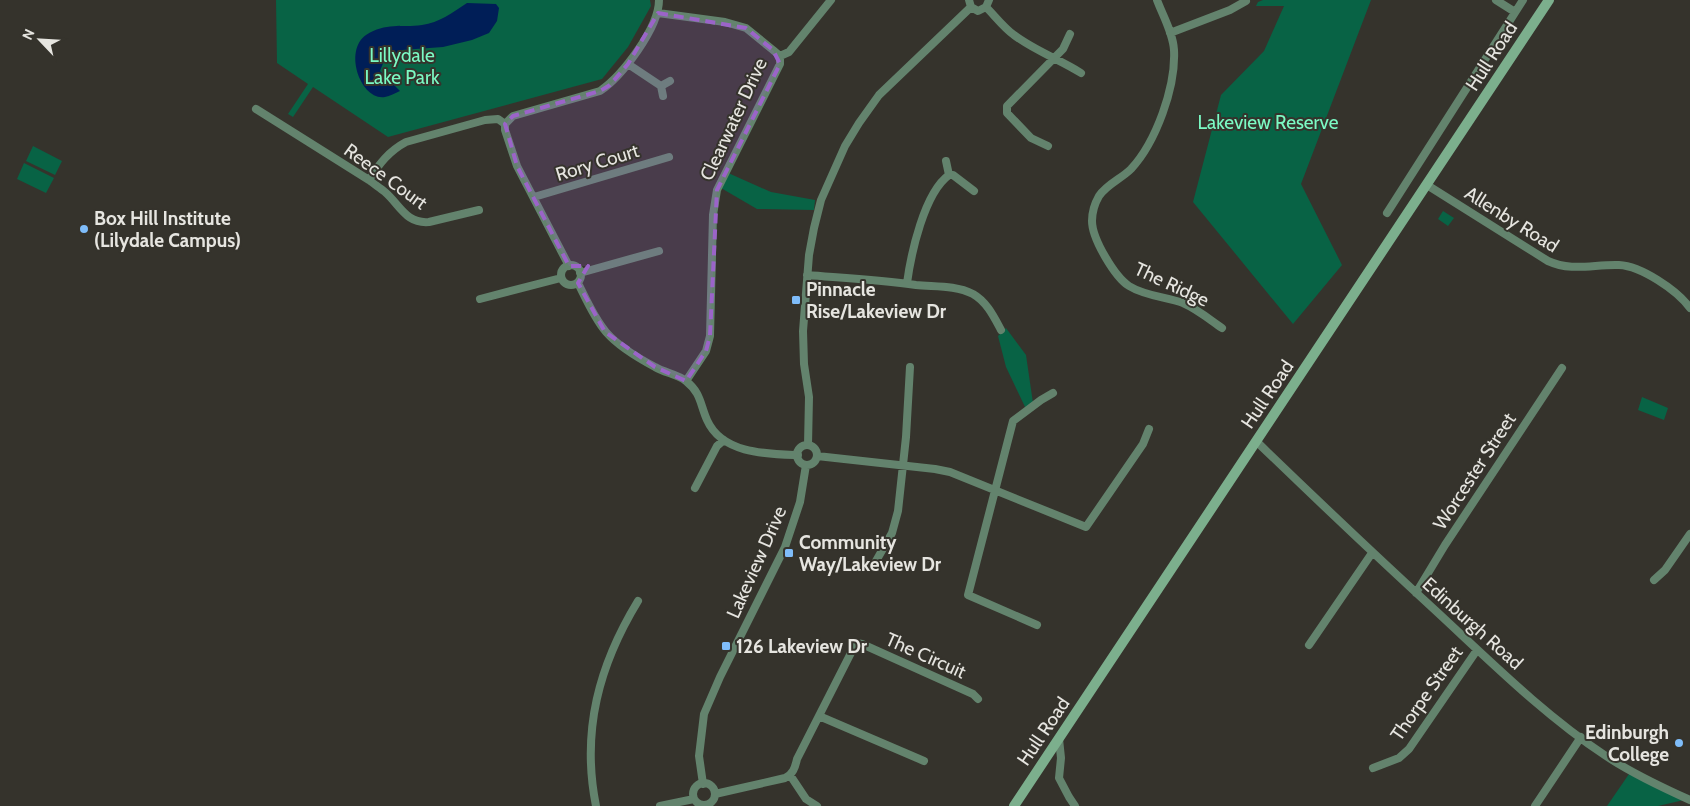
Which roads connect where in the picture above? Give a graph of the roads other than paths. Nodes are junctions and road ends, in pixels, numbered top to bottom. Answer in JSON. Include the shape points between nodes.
{"nodes":[{"id":1,"x":659,"y":0,"type":"edge"},
{"id":2,"x":831,"y":0,"type":"edge"},
{"id":3,"x":1157,"y":0,"type":"edge"},
{"id":4,"x":1246,"y":0,"type":"edge"},
{"id":5,"x":1496,"y":0,"type":"edge"},
{"id":6,"x":1523,"y":0,"type":"edge"},
{"id":7,"x":1549,"y":0,"type":"edge"},
{"id":8,"x":970,"y":3,"type":"edge"},
{"id":9,"x":988,"y":4,"type":"edge"},
{"id":10,"x":1515,"y":12,"type":"junction"},
{"id":11,"x":658,"y":13,"type":"junction"},
{"id":12,"x":1170,"y":32,"type":"junction"},
{"id":13,"x":1070,"y":34,"type":"dead end"},
{"id":14,"x":780,"y":56,"type":"junction"},
{"id":15,"x":1053,"y":59,"type":"junction"},
{"id":16,"x":628,"y":64,"type":"junction"},
{"id":17,"x":1081,"y":73,"type":"dead end"},
{"id":18,"x":670,"y":81,"type":"dead end"},
{"id":19,"x":661,"y":86,"type":"junction"},
{"id":20,"x":663,"y":96,"type":"dead end"},
{"id":21,"x":256,"y":109,"type":"dead end"},
{"id":22,"x":505,"y":124,"type":"junction"},
{"id":23,"x":1048,"y":146,"type":"dead end"},
{"id":24,"x":669,"y":157,"type":"dead end"},
{"id":25,"x":946,"y":161,"type":"dead end"},
{"id":26,"x":949,"y":175,"type":"junction"},
{"id":27,"x":368,"y":180,"type":"junction"},
{"id":28,"x":1427,"y":185,"type":"junction"},
{"id":29,"x":974,"y":191,"type":"dead end"},
{"id":30,"x":534,"y":197,"type":"junction"},
{"id":31,"x":479,"y":210,"type":"dead end"},
{"id":32,"x":1386,"y":213,"type":"dead end"},
{"id":33,"x":659,"y":251,"type":"dead end"},
{"id":34,"x":568,"y":266,"type":"junction"},
{"id":35,"x":580,"y":272,"type":"junction"},
{"id":36,"x":807,"y":275,"type":"junction"},
{"id":37,"x":561,"y":278,"type":"junction"},
{"id":38,"x":578,"y":283,"type":"junction"},
{"id":39,"x":907,"y":283,"type":"junction"},
{"id":40,"x":480,"y":298,"type":"dead end"},
{"id":41,"x":1690,"y":308,"type":"edge"},
{"id":42,"x":1222,"y":328,"type":"dead end"},
{"id":43,"x":1001,"y":330,"type":"dead end"},
{"id":44,"x":910,"y":367,"type":"dead end"},
{"id":45,"x":1562,"y":368,"type":"dead end"},
{"id":46,"x":686,"y":381,"type":"junction"},
{"id":47,"x":1053,"y":393,"type":"dead end"},
{"id":48,"x":1148,"y":430,"type":"dead end"},
{"id":49,"x":724,"y":440,"type":"junction"},
{"id":50,"x":1256,"y":441,"type":"junction"},
{"id":51,"x":808,"y":445,"type":"junction"},
{"id":52,"x":798,"y":455,"type":"junction"},
{"id":53,"x":817,"y":456,"type":"junction"},
{"id":54,"x":806,"y":465,"type":"junction"},
{"id":55,"x":903,"y":465,"type":"junction"},
{"id":56,"x":695,"y":488,"type":"dead end"},
{"id":57,"x":995,"y":491,"type":"junction"},
{"id":58,"x":1690,"y":534,"type":"edge"},
{"id":59,"x":1372,"y":553,"type":"junction"},
{"id":60,"x":876,"y":561,"type":"dead end"},
{"id":61,"x":1654,"y":580,"type":"dead end"},
{"id":62,"x":1416,"y":593,"type":"junction"},
{"id":63,"x":638,"y":601,"type":"dead end"},
{"id":64,"x":1037,"y":625,"type":"dead end"},
{"id":65,"x":1308,"y":645,"type":"dead end"},
{"id":66,"x":1477,"y":650,"type":"junction"},
{"id":67,"x":978,"y":699,"type":"dead end"},
{"id":68,"x":819,"y":716,"type":"junction"},
{"id":69,"x":1581,"y":737,"type":"junction"},
{"id":70,"x":1059,"y":739,"type":"junction"},
{"id":71,"x":924,"y":761,"type":"dead end"},
{"id":72,"x":1373,"y":768,"type":"dead end"},
{"id":73,"x":790,"y":775,"type":"junction"},
{"id":74,"x":703,"y":784,"type":"junction"},
{"id":75,"x":715,"y":794,"type":"junction"},
{"id":76,"x":694,"y":798,"type":"junction"},
{"id":77,"x":1690,"y":800,"type":"edge"},
{"id":78,"x":708,"y":805,"type":"edge"},
{"id":79,"x":596,"y":806,"type":"edge"},
{"id":80,"x":660,"y":806,"type":"edge"},
{"id":81,"x":817,"y":806,"type":"edge"},
{"id":82,"x":1014,"y":806,"type":"edge"},
{"id":83,"x":1075,"y":806,"type":"edge"},
{"id":84,"x":1535,"y":806,"type":"edge"}],
"edges":[{"from":1,"to":11,"type":"street"},
{"from":2,"to":14,"type":"street","via":[[789,52]]},
{"from":3,"to":12,"type":"street","name":"The Ridge"},
{"from":4,"to":12,"type":"street","via":[[1230,10]]},
{"from":5,"to":10,"type":"street"},
{"from":6,"to":10,"type":"street","name":"Hull Road"},
{"from":7,"to":28,"type":"main road","name":"Hull Road"},
{"from":8,"to":9,"type":"street","via":[[978,11]]},
{"from":8,"to":36,"type":"street","via":[[879,95],[859,123],[821,200],[808,255]]},
{"from":9,"to":15,"type":"street","via":[[1013,35]]},
{"from":10,"to":32,"type":"street","name":"Hull Road"},
{"from":11,"to":14,"type":"street","name":"Clearwater Drive","via":[[746,28]]},
{"from":11,"to":16,"type":"street"},
{"from":12,"to":42,"type":"street","name":"The Ridge","via":[[1174,72],[1162,115],[1144,151],[1131,168],[1099,196],[1092,223],[1106,258],[1129,286],[1185,304]]},
{"from":13,"to":15,"type":"street","via":[[1063,49]]},
{"from":14,"to":46,"type":"street","name":"Clearwater Drive","via":[[775,76],[717,190],[713,216],[710,336],[706,351]]},
{"from":15,"to":17,"type":"street","via":[[1063,61]]},
{"from":15,"to":23,"type":"street","via":[[1007,106],[1007,113],[1031,138]]},
{"from":16,"to":19,"type":"street"},
{"from":16,"to":22,"type":"street","via":[[610,85],[600,91],[513,116]]},
{"from":18,"to":19,"type":"street"},
{"from":19,"to":20,"type":"street"},
{"from":21,"to":27,"type":"street","name":"Reece Court"},
{"from":22,"to":27,"type":"street","via":[[498,119],[485,120],[406,142],[387,155]]},
{"from":22,"to":30,"type":"street","via":[[512,155]]},
{"from":24,"to":30,"type":"street","name":"Rory Court"},
{"from":25,"to":26,"type":"street"},
{"from":26,"to":29,"type":"street"},
{"from":26,"to":39,"type":"street","via":[[924,216],[911,254]]},
{"from":27,"to":31,"type":"street","name":"Reece Court","via":[[414,221],[421,223]]},
{"from":28,"to":41,"type":"street","name":"Allenby Road","via":[[1548,261],[1559,266],[1630,266],[1672,288]]},
{"from":28,"to":50,"type":"main road","name":"Hull Road"},
{"from":30,"to":34,"type":"street"},
{"from":33,"to":35,"type":"street"},
{"from":34,"to":35,"type":"street","via":[[574,266]]},
{"from":34,"to":37,"type":"street","via":[[561,272]]},
{"from":35,"to":38,"type":"street"},
{"from":36,"to":39,"type":"street"},
{"from":36,"to":51,"type":"street","via":[[803,348],[809,397]]},
{"from":37,"to":38,"type":"street","via":[[565,283]]},
{"from":37,"to":40,"type":"street"},
{"from":38,"to":46,"type":"street","via":[[598,322],[613,339],[655,368]]},
{"from":39,"to":43,"type":"street","via":[[974,295],[989,308]]},
{"from":44,"to":55,"type":"street"},
{"from":45,"to":62,"type":"street","name":"Worcester Street"},
{"from":46,"to":49,"type":"street","via":[[697,393],[711,428]]},
{"from":47,"to":57,"type":"street","via":[[1013,421]]},
{"from":48,"to":57,"type":"street","via":[[1143,444],[1086,527]]},
{"from":49,"to":52,"type":"street","via":[[767,454]]},
{"from":49,"to":56,"type":"street"},
{"from":50,"to":59,"type":"street","name":"Edinburgh Road"},
{"from":50,"to":70,"type":"main road","name":"Hull Road"},
{"from":51,"to":52,"type":"street","via":[[800,448]]},
{"from":51,"to":53,"type":"street"},
{"from":52,"to":54,"type":"street","via":[[800,462]]},
{"from":53,"to":54,"type":"street","via":[[814,462]]},
{"from":53,"to":55,"type":"street"},
{"from":54,"to":74,"type":"street","name":"Lakeview Drive","via":[[800,502],[785,547],[704,714],[699,756]]},
{"from":55,"to":57,"type":"street","via":[[950,472]]},
{"from":55,"to":60,"type":"street","via":[[892,533]]},
{"from":57,"to":64,"type":"street","via":[[968,595]]},
{"from":58,"to":61,"type":"street","via":[[1666,570]]},
{"from":59,"to":62,"type":"street","name":"Edinburgh Road"},
{"from":59,"to":65,"type":"street"},
{"from":62,"to":66,"type":"street","name":"Edinburgh Road"},
{"from":63,"to":79,"type":"street","via":[[607,662],[596,702],[590,772]]},
{"from":66,"to":69,"type":"street","name":"Edinburgh Road"},
{"from":66,"to":72,"type":"street","name":"Thorpe Street","via":[[1409,749],[1399,758]]},
{"from":67,"to":68,"type":"street","name":"The Circuit","via":[[857,643]]},
{"from":68,"to":71,"type":"street"},
{"from":68,"to":73,"type":"street","name":"The Circuit"},
{"from":69,"to":77,"type":"street","name":"Edinburgh Road","via":[[1645,780]]},
{"from":69,"to":84,"type":"street"},
{"from":70,"to":82,"type":"main road","name":"Hull Road"},
{"from":70,"to":83,"type":"street","via":[[1059,778]]},
{"from":73,"to":75,"type":"street"},
{"from":73,"to":81,"type":"street","via":[[806,799]]},
{"from":74,"to":75,"type":"street","via":[[712,787]]},
{"from":74,"to":76,"type":"street","via":[[695,789]]},
{"from":75,"to":78,"type":"street"},
{"from":76,"to":78,"type":"street","via":[[702,805]]},
{"from":76,"to":80,"type":"street"}]}
